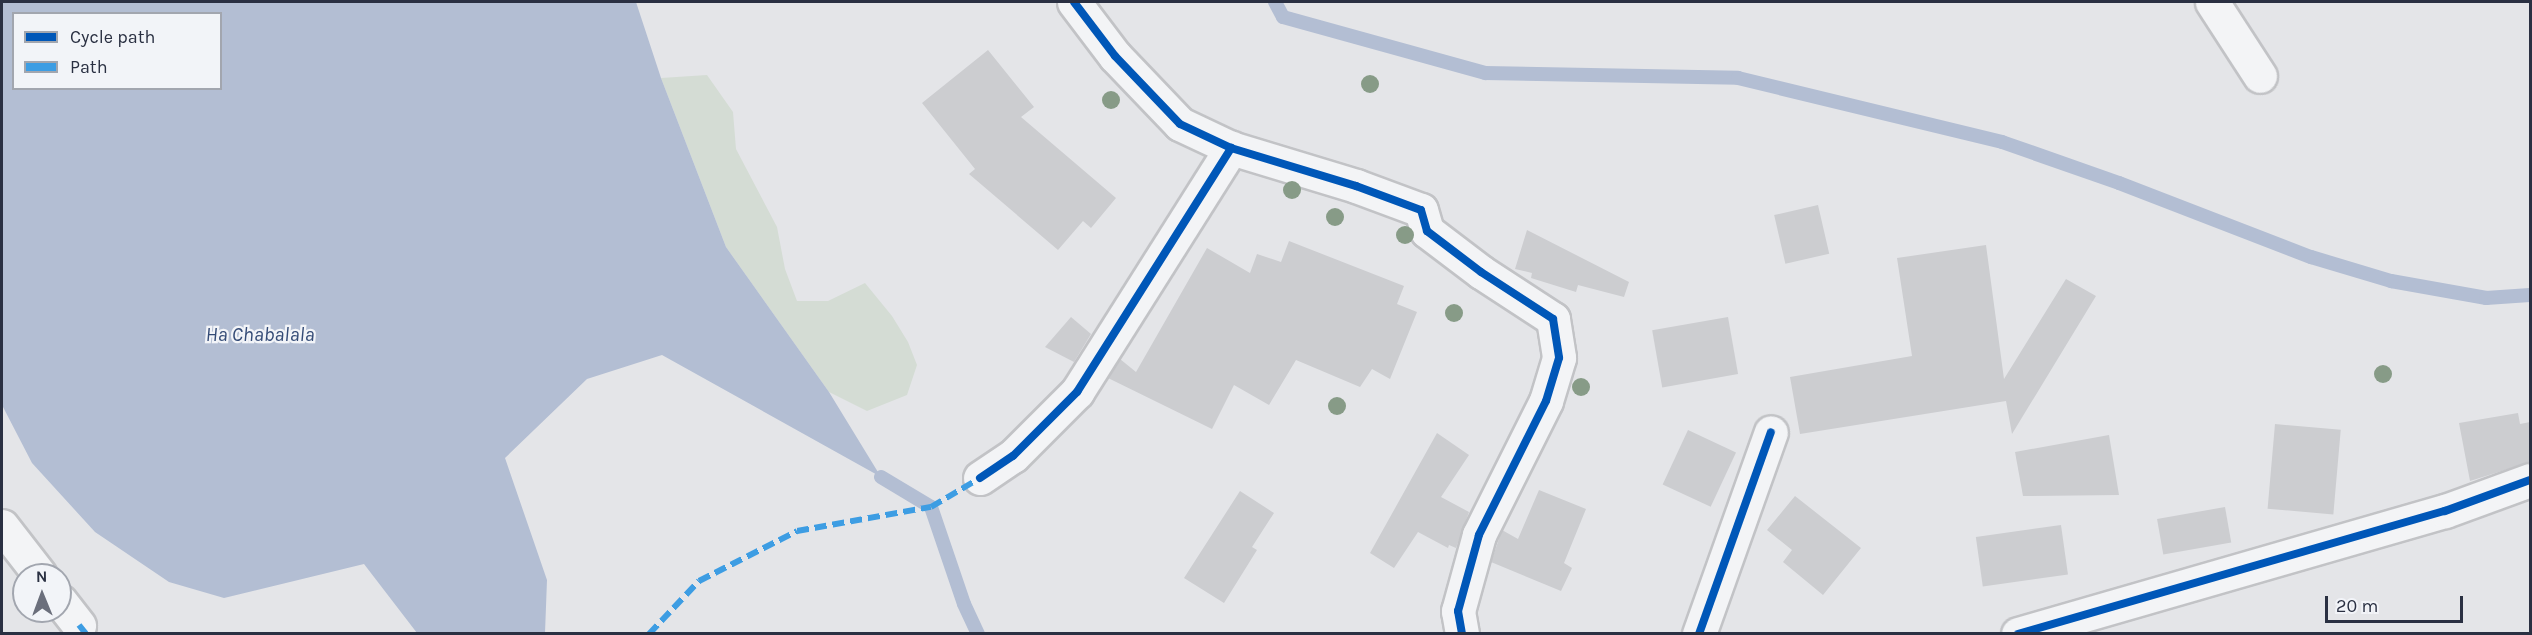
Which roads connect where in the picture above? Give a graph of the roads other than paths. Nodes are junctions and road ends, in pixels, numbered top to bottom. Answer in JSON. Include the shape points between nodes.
{"nodes":[{"id":1,"x":1074,"y":2,"type":"edge"},
{"id":2,"x":2212,"y":2,"type":"edge"},
{"id":3,"x":2260,"y":76,"type":"dead end"},
{"id":4,"x":1231,"y":148,"type":"junction"},
{"id":5,"x":1771,"y":432,"type":"dead end"},
{"id":6,"x":980,"y":478,"type":"dead end"},
{"id":7,"x":2530,"y":480,"type":"edge"},
{"id":8,"x":2,"y":526,"type":"edge"},
{"id":9,"x":31,"y":563,"type":"edge"},
{"id":10,"x":1462,"y":633,"type":"edge"},
{"id":11,"x":1700,"y":633,"type":"edge"},
{"id":12,"x":2018,"y":633,"type":"edge"}],
"edges":[{"from":1,"to":4,"type":"street","via":[[1114,56],[1180,124]]},
{"from":2,"to":3,"type":"street"},
{"from":4,"to":6,"type":"street","via":[[1077,393],[1013,456]]},
{"from":4,"to":10,"type":"street","via":[[1421,210],[1427,231],[1553,319],[1559,358],[1546,401],[1479,535],[1458,611]]},
{"from":5,"to":11,"type":"street"},
{"from":7,"to":12,"type":"street","via":[[2445,511]]},
{"from":8,"to":9,"type":"street"}]}
